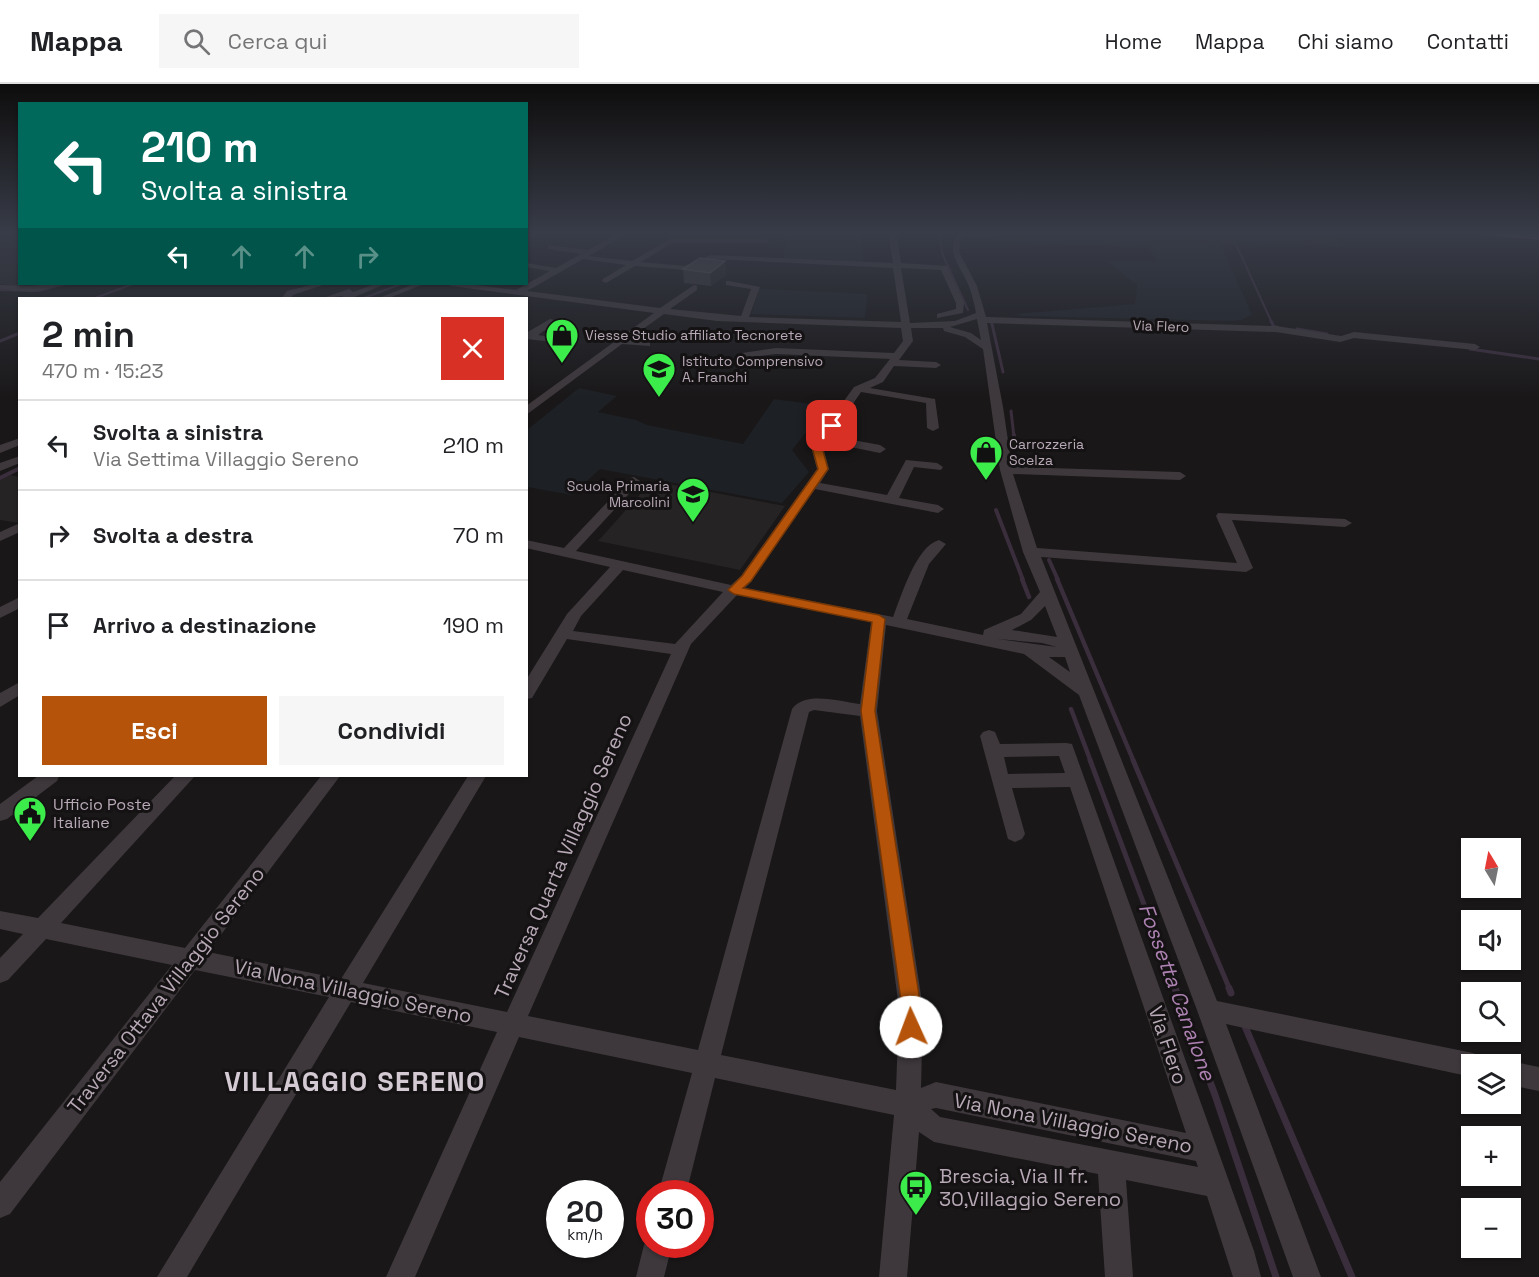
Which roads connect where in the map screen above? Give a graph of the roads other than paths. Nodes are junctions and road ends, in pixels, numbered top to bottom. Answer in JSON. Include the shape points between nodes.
{"nodes":[{"id":1,"x":11,"y":288,"type":"edge"},
{"id":2,"x":39,"y":288,"type":"edge"},
{"id":3,"x":307,"y":288,"type":"edge"},
{"id":4,"x":363,"y":288,"type":"edge"},
{"id":5,"x":370,"y":288,"type":"edge"},
{"id":6,"x":410,"y":288,"type":"edge"},
{"id":7,"x":482,"y":288,"type":"edge"},
{"id":8,"x":526,"y":288,"type":"edge"},
{"id":9,"x":694,"y":288,"type":"dead end"},
{"id":10,"x":756,"y":288,"type":"edge"},
{"id":11,"x":904,"y":288,"type":"edge"},
{"id":12,"x":954,"y":288,"type":"edge"},
{"id":13,"x":973,"y":288,"type":"edge"},
{"id":14,"x":519,"y":292,"type":"junction"},
{"id":15,"x":348,"y":295,"type":"edge"},
{"id":16,"x":286,"y":297,"type":"edge"},
{"id":17,"x":386,"y":297,"type":"edge"},
{"id":18,"x":511,"y":297,"type":"edge"},
{"id":19,"x":661,"y":311,"type":"junction"},
{"id":20,"x":744,"y":319,"type":"junction"},
{"id":21,"x":553,"y":321,"type":"dead end"},
{"id":22,"x":982,"y":321,"type":"junction"},
{"id":23,"x":917,"y":324,"type":"junction"},
{"id":24,"x":947,"y":327,"type":"junction"},
{"id":25,"x":528,"y":336,"type":"edge"},
{"id":26,"x":560,"y":340,"type":"dead end"},
{"id":27,"x":620,"y":341,"type":"junction"},
{"id":28,"x":646,"y":344,"type":"dead end"},
{"id":29,"x":1476,"y":347,"type":"dead end"},
{"id":30,"x":987,"y":348,"type":"junction"},
{"id":31,"x":745,"y":355,"type":"dead end"},
{"id":32,"x":893,"y":359,"type":"junction"},
{"id":33,"x":936,"y":365,"type":"dead end"},
{"id":34,"x":858,"y":389,"type":"junction"},
{"id":35,"x":528,"y":410,"type":"edge"},
{"id":36,"x":933,"y":428,"type":"dead end"},
{"id":37,"x":18,"y":433,"type":"edge"},
{"id":38,"x":823,"y":438,"type":"junction"},
{"id":39,"x":0,"y":441,"type":"edge"},
{"id":40,"x":18,"y":442,"type":"edge"},
{"id":41,"x":0,"y":449,"type":"edge"},
{"id":42,"x":880,"y":449,"type":"dead end"},
{"id":43,"x":18,"y":460,"type":"edge"},
{"id":44,"x":0,"y":467,"type":"edge"},
{"id":45,"x":937,"y":467,"type":"dead end"},
{"id":46,"x":1006,"y":470,"type":"junction"},
{"id":47,"x":1180,"y":476,"type":"dead end"},
{"id":48,"x":634,"y":481,"type":"dead end"},
{"id":49,"x":812,"y":485,"type":"junction"},
{"id":50,"x":891,"y":500,"type":"junction"},
{"id":51,"x":938,"y":509,"type":"dead end"},
{"id":52,"x":1345,"y":523,"type":"dead end"},
{"id":53,"x":0,"y":524,"type":"edge"},
{"id":54,"x":18,"y":527,"type":"edge"},
{"id":55,"x":18,"y":528,"type":"edge"},
{"id":56,"x":0,"y":537,"type":"edge"},
{"id":57,"x":528,"y":544,"type":"edge"},
{"id":58,"x":939,"y":544,"type":"dead end"},
{"id":59,"x":1030,"y":552,"type":"junction"},
{"id":60,"x":567,"y":554,"type":"junction"},
{"id":61,"x":619,"y":566,"type":"junction"},
{"id":62,"x":734,"y":590,"type":"junction"},
{"id":63,"x":1047,"y":593,"type":"junction"},
{"id":64,"x":18,"y":603,"type":"edge"},
{"id":65,"x":0,"y":613,"type":"edge"},
{"id":66,"x":888,"y":621,"type":"junction"},
{"id":67,"x":958,"y":633,"type":"junction"},
{"id":68,"x":988,"y":633,"type":"junction"},
{"id":69,"x":563,"y":634,"type":"junction"},
{"id":70,"x":1068,"y":648,"type":"junction"},
{"id":71,"x":680,"y":650,"type":"junction"},
{"id":72,"x":1030,"y":652,"type":"junction"},
{"id":73,"x":18,"y":688,"type":"edge"},
{"id":74,"x":1085,"y":690,"type":"junction"},
{"id":75,"x":528,"y":691,"type":"edge"},
{"id":76,"x":0,"y":700,"type":"edge"},
{"id":77,"x":868,"y":711,"type":"junction"},
{"id":78,"x":49,"y":777,"type":"edge"},
{"id":79,"x":185,"y":777,"type":"edge"},
{"id":80,"x":331,"y":777,"type":"edge"},
{"id":81,"x":476,"y":777,"type":"edge"},
{"id":82,"x":1077,"y":780,"type":"junction"},
{"id":83,"x":1001,"y":781,"type":"junction"},
{"id":84,"x":0,"y":814,"type":"edge"},
{"id":85,"x":1015,"y":834,"type":"dead end"},
{"id":86,"x":0,"y":920,"type":"edge"},
{"id":87,"x":42,"y":928,"type":"junction"},
{"id":88,"x":191,"y":957,"type":"junction"},
{"id":89,"x":0,"y":973,"type":"edge"},
{"id":90,"x":346,"y":990,"type":"junction"},
{"id":91,"x":1209,"y":1010,"type":"junction"},
{"id":92,"x":513,"y":1023,"type":"junction"},
{"id":93,"x":1461,"y":1062,"type":"edge"},
{"id":94,"x":706,"y":1063,"type":"junction"},
{"id":95,"x":1521,"y":1075,"type":"edge"},
{"id":96,"x":1539,"y":1079,"type":"edge"},
{"id":97,"x":908,"y":1105,"type":"junction"},
{"id":98,"x":1204,"y":1149,"type":"junction"},
{"id":99,"x":1111,"y":1164,"type":"junction"},
{"id":100,"x":676,"y":1180,"type":"edge"},
{"id":101,"x":1215,"y":1184,"type":"junction"},
{"id":102,"x":0,"y":1204,"type":"edge"},
{"id":103,"x":655,"y":1258,"type":"edge"},
{"id":104,"x":171,"y":1277,"type":"edge"},
{"id":105,"x":400,"y":1277,"type":"edge"},
{"id":106,"x":650,"y":1277,"type":"edge"},
{"id":107,"x":893,"y":1277,"type":"edge"},
{"id":108,"x":1119,"y":1277,"type":"edge"},
{"id":109,"x":1247,"y":1277,"type":"edge"},
{"id":110,"x":1307,"y":1277,"type":"edge"}],
"edges":[{"from":1,"to":2,"type":"street"},
{"from":3,"to":16,"type":"street"},
{"from":4,"to":15,"type":"street"},
{"from":5,"to":15,"type":"street"},
{"from":6,"to":17,"type":"street"},
{"from":7,"to":14,"type":"street"},
{"from":8,"to":14,"type":"street"},
{"from":9,"to":19,"type":"street"},
{"from":10,"to":20,"type":"street"},
{"from":11,"to":23,"type":"street"},
{"from":12,"to":23,"type":"street","via":[[960,311]]},
{"from":13,"to":22,"type":"street"},
{"from":14,"to":18,"type":"street"},
{"from":14,"to":19,"type":"street"},
{"from":19,"to":20,"type":"street"},
{"from":19,"to":27,"type":"street"},
{"from":20,"to":23,"type":"street"},
{"from":21,"to":25,"type":"street"},
{"from":22,"to":24,"type":"street","name":"Via Flero"},
{"from":22,"to":24,"type":"street"},
{"from":22,"to":29,"type":"street","name":"Via Flero","via":[[1276,330],[1344,342],[1354,335]]},
{"from":22,"to":30,"type":"street"},
{"from":23,"to":24,"type":"street"},
{"from":23,"to":32,"type":"street"},
{"from":24,"to":30,"type":"street"},
{"from":25,"to":26,"type":"street"},
{"from":27,"to":28,"type":"street"},
{"from":27,"to":35,"type":"street"},
{"from":30,"to":46,"type":"street"},
{"from":31,"to":32,"type":"street","via":[[776,351]]},
{"from":32,"to":33,"type":"street"},
{"from":32,"to":34,"type":"street","via":[[879,380]]},
{"from":34,"to":36,"type":"street","via":[[931,401]]},
{"from":34,"to":38,"type":"street"},
{"from":37,"to":39,"type":"street"},
{"from":38,"to":42,"type":"street"},
{"from":38,"to":49,"type":"street","name":"Traversa Quarta Villaggio Sereno","via":[[817,447],[823,469]]},
{"from":40,"to":41,"type":"street"},
{"from":43,"to":44,"type":"street"},
{"from":45,"to":50,"type":"street","via":[[910,463]]},
{"from":46,"to":47,"type":"street"},
{"from":46,"to":59,"type":"street"},
{"from":48,"to":60,"type":"street"},
{"from":49,"to":50,"type":"street"},
{"from":49,"to":62,"type":"street","name":"Traversa Quarta Villaggio Sereno","via":[[746,579]]},
{"from":50,"to":51,"type":"street"},
{"from":52,"to":59,"type":"street","via":[[1223,516],[1246,567]]},
{"from":53,"to":54,"type":"street"},
{"from":55,"to":56,"type":"street"},
{"from":57,"to":60,"type":"street"},
{"from":58,"to":66,"type":"street","via":[[922,563]]},
{"from":59,"to":63,"type":"street"},
{"from":60,"to":61,"type":"street"},
{"from":61,"to":62,"type":"street"},
{"from":61,"to":69,"type":"street","via":[[575,614]]},
{"from":62,"to":66,"type":"street"},
{"from":62,"to":71,"type":"street","name":"Traversa Quarta Villaggio Sereno"},
{"from":63,"to":68,"type":"street","via":[[1034,612],[1015,625]]},
{"from":63,"to":70,"type":"street"},
{"from":64,"to":65,"type":"street"},
{"from":66,"to":67,"type":"street"},
{"from":66,"to":77,"type":"street"},
{"from":67,"to":68,"type":"street"},
{"from":67,"to":72,"type":"street"},
{"from":68,"to":70,"type":"street","via":[[1043,638]]},
{"from":69,"to":71,"type":"street"},
{"from":69,"to":75,"type":"street"},
{"from":70,"to":72,"type":"street","via":[[1048,654]]},
{"from":70,"to":74,"type":"street"},
{"from":71,"to":92,"type":"street","name":"Traversa Quarta Villaggio Sereno"},
{"from":72,"to":74,"type":"street"},
{"from":73,"to":76,"type":"street"},
{"from":74,"to":91,"type":"street"},
{"from":77,"to":94,"type":"street","via":[[812,704],[801,709]]},
{"from":77,"to":97,"type":"street","via":[[911,1008]]},
{"from":78,"to":84,"type":"street"},
{"from":79,"to":87,"type":"street"},
{"from":80,"to":88,"type":"street","name":"Traversa Ottava Villaggio Sereno"},
{"from":81,"to":90,"type":"street"},
{"from":82,"to":83,"type":"street"},
{"from":82,"to":83,"type":"street","name":"Via Flero","via":[[1066,749],[991,743]]},
{"from":82,"to":98,"type":"street","name":"Via Flero"},
{"from":83,"to":85,"type":"street","name":"Via Flero"},
{"from":86,"to":87,"type":"street","name":"Via Nona Villaggio Sereno"},
{"from":87,"to":88,"type":"street","name":"Via Nona Villaggio Sereno"},
{"from":87,"to":89,"type":"street"},
{"from":88,"to":90,"type":"street","name":"Via Nona Villaggio Sereno"},
{"from":88,"to":102,"type":"street","name":"Traversa Ottava Villaggio Sereno"},
{"from":90,"to":92,"type":"street","name":"Via Nona Villaggio Sereno"},
{"from":90,"to":104,"type":"street"},
{"from":91,"to":93,"type":"street"},
{"from":91,"to":110,"type":"street"},
{"from":92,"to":94,"type":"street","name":"Via Nona Villaggio Sereno"},
{"from":92,"to":105,"type":"street","name":"Traversa Quarta Villaggio Sereno"},
{"from":94,"to":97,"type":"street","name":"Via Nona Villaggio Sereno"},
{"from":94,"to":100,"type":"street"},
{"from":95,"to":96,"type":"street"},
{"from":97,"to":98,"type":"street","name":"Via Nona Villaggio Sereno","via":[[936,1095]]},
{"from":97,"to":99,"type":"street","name":"Via Nona Villaggio Sereno","via":[[934,1129]]},
{"from":97,"to":107,"type":"street"},
{"from":98,"to":101,"type":"street","name":"Via Flero"},
{"from":99,"to":101,"type":"street","name":"Via Nona Villaggio Sereno"},
{"from":99,"to":108,"type":"street","name":"Via Nona Villaggio Sereno"},
{"from":101,"to":109,"type":"street","name":"Via Flero"},
{"from":103,"to":106,"type":"street"}]}
